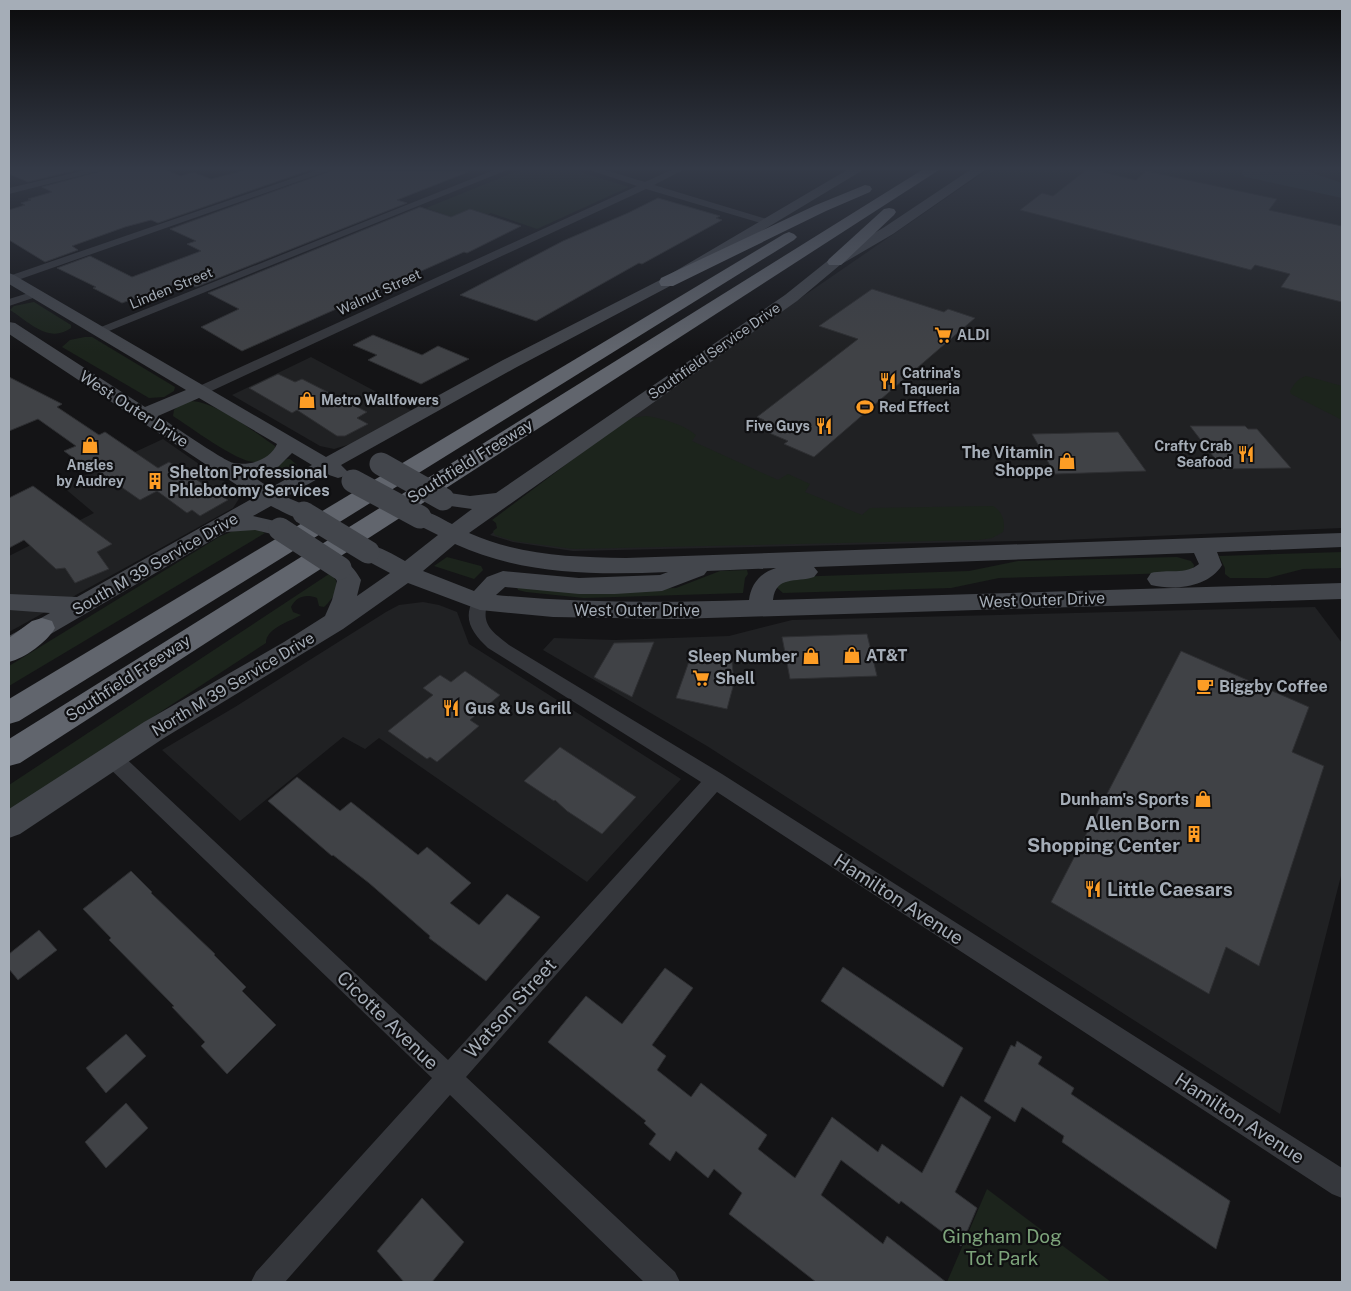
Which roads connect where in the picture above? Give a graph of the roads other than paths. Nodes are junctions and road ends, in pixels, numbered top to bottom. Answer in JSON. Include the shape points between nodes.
{"nodes":[{"id":1,"x":152,"y":230,"type":"edge"},
{"id":2,"x":352,"y":230,"type":"edge"},
{"id":3,"x":550,"y":230,"type":"edge"},
{"id":4,"x":753,"y":230,"type":"edge"},
{"id":5,"x":774,"y":230,"type":"edge"},
{"id":6,"x":799,"y":230,"type":"edge"},
{"id":7,"x":837,"y":230,"type":"edge"},
{"id":8,"x":869,"y":230,"type":"edge"},
{"id":9,"x":889,"y":230,"type":"edge"},
{"id":10,"x":835,"y":262,"type":"junction"},
{"id":11,"x":10,"y":279,"type":"edge"},
{"id":12,"x":667,"y":282,"type":"junction"},
{"id":13,"x":35,"y":294,"type":"junction"},
{"id":14,"x":9,"y":303,"type":"edge"},
{"id":15,"x":9,"y":327,"type":"edge"},
{"id":16,"x":100,"y":331,"type":"junction"},
{"id":17,"x":200,"y":391,"type":"junction"},
{"id":18,"x":143,"y":415,"type":"junction"},
{"id":19,"x":288,"y":443,"type":"junction"},
{"id":20,"x":367,"y":443,"type":"junction"},
{"id":21,"x":326,"y":465,"type":"junction"},
{"id":22,"x":227,"y":470,"type":"junction"},
{"id":23,"x":506,"y":496,"type":"junction"},
{"id":24,"x":270,"y":498,"type":"junction"},
{"id":25,"x":216,"y":529,"type":"junction"},
{"id":26,"x":452,"y":534,"type":"junction"},
{"id":27,"x":1342,"y":540,"type":"edge"},
{"id":28,"x":1200,"y":546,"type":"junction"},
{"id":29,"x":998,"y":553,"type":"junction"},
{"id":30,"x":712,"y":563,"type":"junction"},
{"id":31,"x":405,"y":573,"type":"junction"},
{"id":32,"x":1342,"y":574,"type":"edge"},
{"id":33,"x":1342,"y":591,"type":"edge"},
{"id":34,"x":1286,"y":593,"type":"junction"},
{"id":35,"x":9,"y":602,"type":"edge"},
{"id":36,"x":480,"y":602,"type":"junction"},
{"id":37,"x":960,"y":602,"type":"junction"},
{"id":38,"x":81,"y":606,"type":"junction"},
{"id":39,"x":761,"y":608,"type":"junction"},
{"id":40,"x":334,"y":623,"type":"junction"},
{"id":41,"x":42,"y":628,"type":"junction"},
{"id":42,"x":9,"y":647,"type":"edge"},
{"id":43,"x":9,"y":652,"type":"edge"},
{"id":44,"x":9,"y":713,"type":"edge"},
{"id":45,"x":9,"y":754,"type":"edge"},
{"id":46,"x":112,"y":758,"type":"junction"},
{"id":47,"x":715,"y":780,"type":"junction"},
{"id":48,"x":9,"y":825,"type":"edge"},
{"id":49,"x":448,"y":1077,"type":"junction"},
{"id":50,"x":1342,"y":1184,"type":"edge"},
{"id":51,"x":266,"y":1282,"type":"edge"},
{"id":52,"x":664,"y":1282,"type":"edge"}],
"edges":[{"from":1,"to":11,"type":"street"},
{"from":2,"to":16,"type":"street","name":"Linden Street"},
{"from":3,"to":17,"type":"street","name":"Walnut Street"},
{"from":4,"to":12,"type":"main road"},
{"from":5,"to":12,"type":"highway","name":"Southfield Freeway"},
{"from":6,"to":44,"type":"highway","name":"Southfield Freeway"},
{"from":7,"to":45,"type":"highway","name":"Southfield Freeway"},
{"from":8,"to":10,"type":"highway"},
{"from":9,"to":10,"type":"main road","name":"Southfield Service Drive"},
{"from":10,"to":23,"type":"main road","name":"Southfield Service Drive","via":[[791,298]]},
{"from":11,"to":13,"type":"main road"},
{"from":12,"to":20,"type":"main road"},
{"from":13,"to":14,"type":"street"},
{"from":13,"to":16,"type":"main road"},
{"from":15,"to":18,"type":"main road","name":"West Outer Drive"},
{"from":16,"to":17,"type":"main road"},
{"from":17,"to":18,"type":"main road"},
{"from":17,"to":19,"type":"main road"},
{"from":18,"to":22,"type":"main road","name":"West Outer Drive"},
{"from":19,"to":21,"type":"main road"},
{"from":19,"to":22,"type":"main road","via":[[282,456],[271,463]]},
{"from":20,"to":21,"type":"main road"},
{"from":20,"to":23,"type":"main road","bridge":true,"via":[[371,458],[443,499],[461,504],[481,503]]},
{"from":21,"to":24,"type":"main road","name":"South M 39 Service Drive"},
{"from":21,"to":26,"type":"main road","bridge":true},
{"from":22,"to":24,"type":"main road","name":"West Outer Drive"},
{"from":23,"to":26,"type":"main road","name":"Southfield Service Drive"},
{"from":24,"to":25,"type":"main road","name":"South M 39 Service Drive"},
{"from":24,"to":31,"type":"main road","name":"West Outer Drive","bridge":true,"via":[[304,513]]},
{"from":25,"to":38,"type":"main road","name":"South M 39 Service Drive"},
{"from":25,"to":40,"type":"main road","bridge":true,"via":[[243,523],[264,523],[280,529],[340,568],[349,580]]},
{"from":26,"to":30,"type":"main road","via":[[494,552],[532,560],[626,566]]},
{"from":26,"to":31,"type":"main road","name":"North M 39 Service Drive"},
{"from":27,"to":28,"type":"main road"},
{"from":28,"to":29,"type":"main road"},
{"from":28,"to":37,"type":"main road","via":[[1211,565],[1206,573],[1192,578],[1010,584]]},
{"from":29,"to":30,"type":"main road"},
{"from":29,"to":39,"type":"main road","via":[[963,568],[776,576],[764,584],[760,594]]},
{"from":30,"to":36,"type":"main road","via":[[662,583],[579,586],[503,579],[488,587]]},
{"from":31,"to":36,"type":"main road","name":"West Outer Drive"},
{"from":31,"to":40,"type":"main road","name":"North M 39 Service Drive"},
{"from":32,"to":34,"type":"main road","via":[[1314,575]]},
{"from":33,"to":34,"type":"main road","name":"West Outer Drive"},
{"from":34,"to":37,"type":"main road","name":"West Outer Drive"},
{"from":35,"to":38,"type":"main road"},
{"from":36,"to":39,"type":"main road","name":"West Outer Drive","via":[[612,611]]},
{"from":36,"to":47,"type":"street","name":"Hamilton Avenue","via":[[476,614],[479,624],[498,646]]},
{"from":37,"to":39,"type":"main road","name":"West Outer Drive"},
{"from":38,"to":41,"type":"main road","name":"South M 39 Service Drive"},
{"from":40,"to":46,"type":"main road","name":"North M 39 Service Drive"},
{"from":41,"to":42,"type":"main road","name":"South M 39 Service Drive"},
{"from":41,"to":43,"type":"highway"},
{"from":46,"to":48,"type":"main road","name":"North M 39 Service Drive"},
{"from":46,"to":49,"type":"street","name":"Cicotte Avenue"},
{"from":47,"to":49,"type":"street","name":"Watson Street"},
{"from":47,"to":50,"type":"street","name":"Hamilton Avenue"},
{"from":49,"to":51,"type":"street","name":"Watson Street"},
{"from":49,"to":52,"type":"street","name":"Cicotte Avenue"}]}
